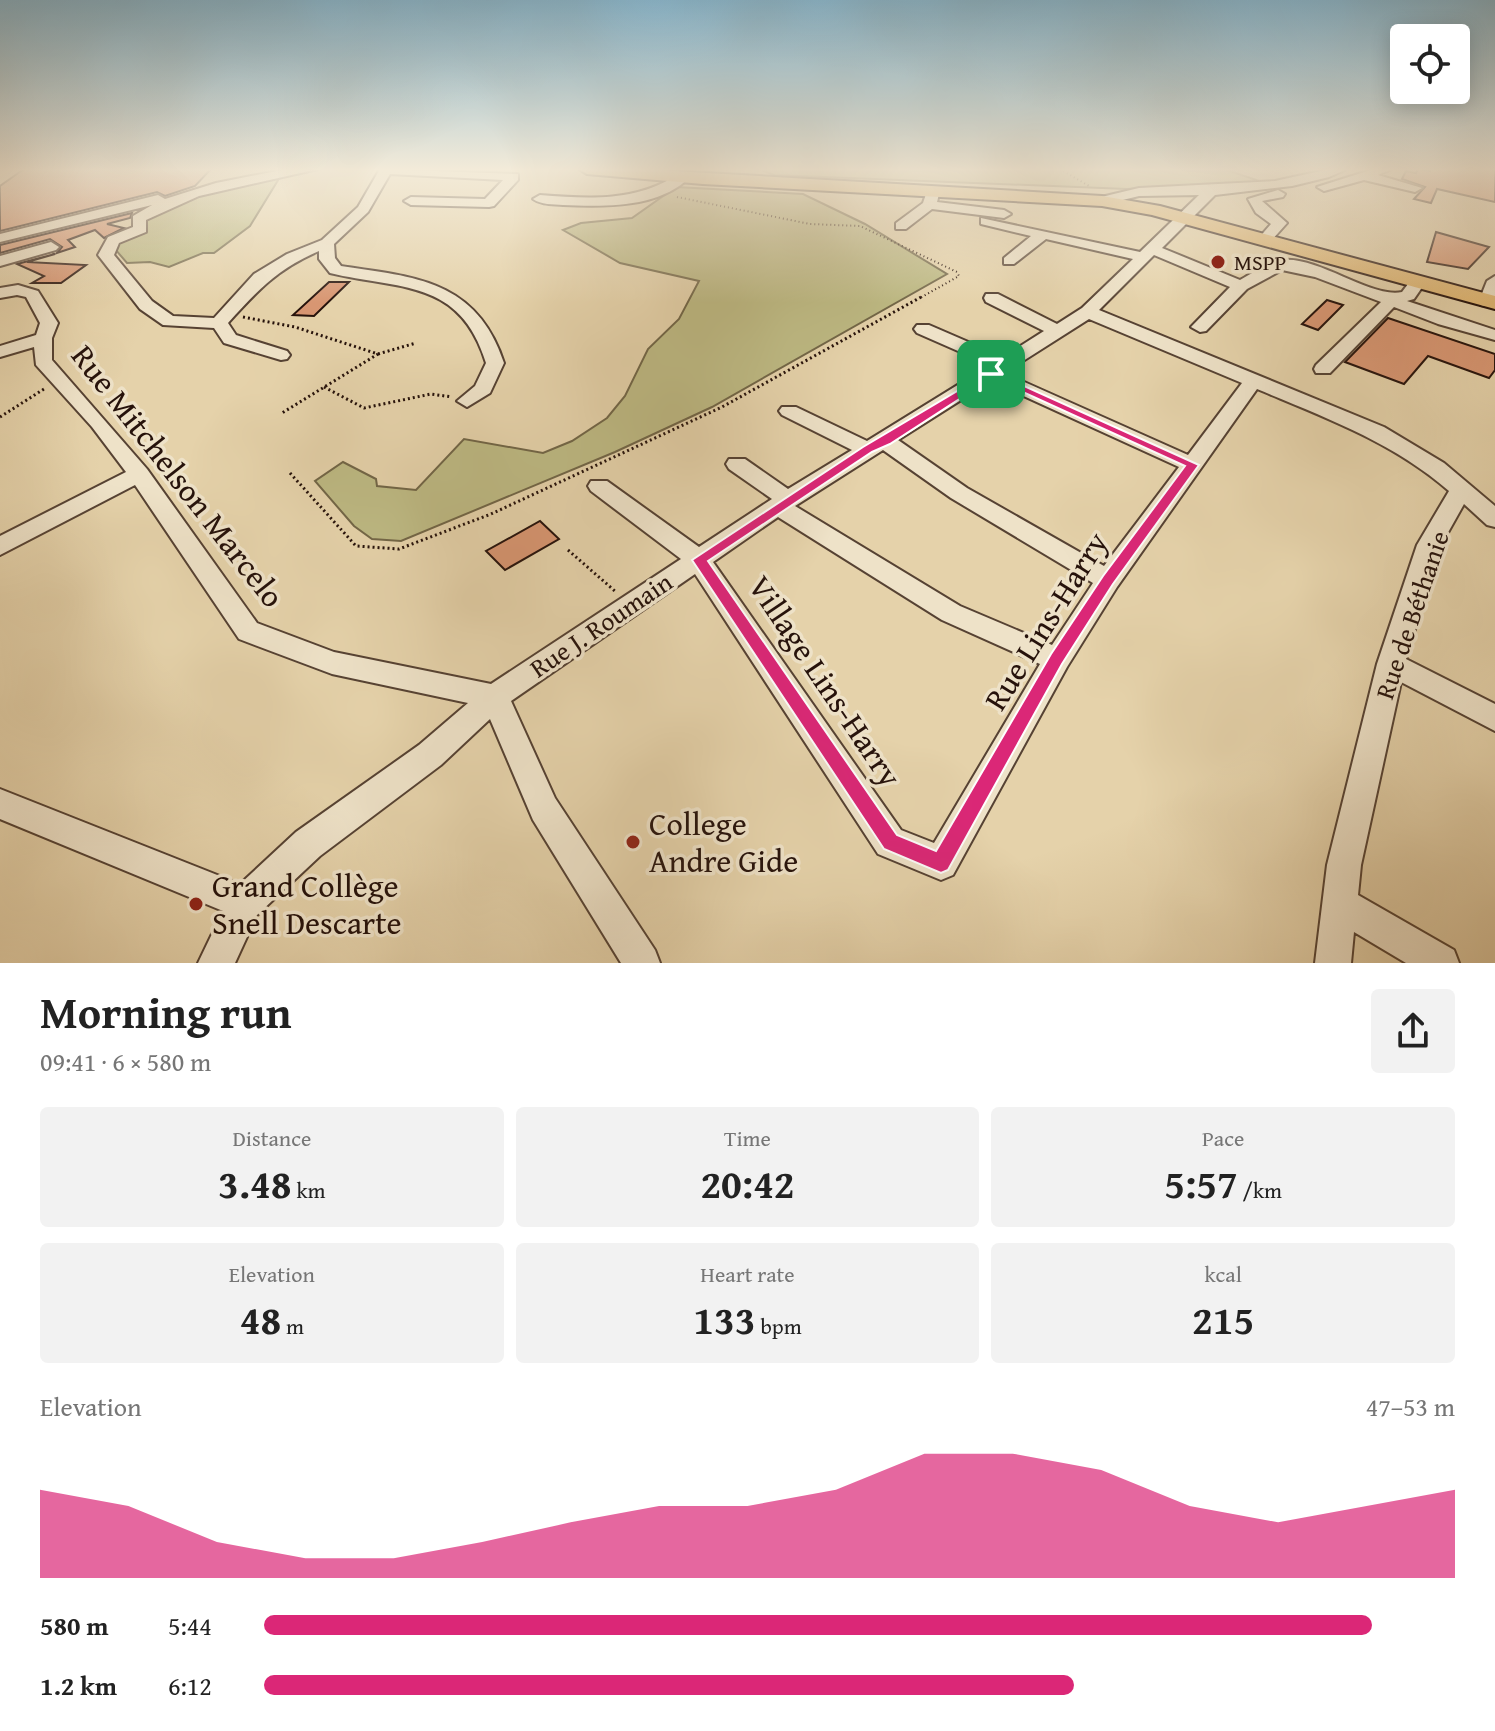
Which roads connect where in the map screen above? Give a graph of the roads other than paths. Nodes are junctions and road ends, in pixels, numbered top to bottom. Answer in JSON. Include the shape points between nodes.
{"nodes":[{"id":1,"x":114,"y":214,"type":"edge"},
{"id":2,"x":140,"y":214,"type":"edge"},
{"id":3,"x":358,"y":214,"type":"edge"},
{"id":4,"x":914,"y":214,"type":"edge"},
{"id":5,"x":1006,"y":214,"type":"edge"},
{"id":6,"x":1180,"y":214,"type":"edge"},
{"id":7,"x":1265,"y":214,"type":"edge"},
{"id":8,"x":1011,"y":215,"type":"dead end"},
{"id":9,"x":1185,"y":215,"type":"junction"},
{"id":10,"x":986,"y":221,"type":"dead end"},
{"id":11,"x":901,"y":226,"type":"dead end"},
{"id":12,"x":1043,"y":234,"type":"junction"},
{"id":13,"x":1267,"y":237,"type":"junction"},
{"id":14,"x":0,"y":238,"type":"edge"},
{"id":15,"x":327,"y":243,"type":"junction"},
{"id":16,"x":51,"y":247,"type":"dead end"},
{"id":17,"x":1147,"y":253,"type":"junction"},
{"id":18,"x":0,"y":261,"type":"edge"},
{"id":19,"x":1009,"y":261,"type":"dead end"},
{"id":20,"x":278,"y":264,"type":"junction"},
{"id":21,"x":336,"y":270,"type":"junction"},
{"id":22,"x":1417,"y":283,"type":"junction"},
{"id":23,"x":1241,"y":286,"type":"junction"},
{"id":24,"x":0,"y":293,"type":"edge"},
{"id":25,"x":1492,"y":295,"type":"edge"},
{"id":26,"x":992,"y":298,"type":"dead end"},
{"id":27,"x":1393,"y":299,"type":"junction"},
{"id":28,"x":1088,"y":312,"type":"junction"},
{"id":29,"x":221,"y":320,"type":"junction"},
{"id":30,"x":1200,"y":327,"type":"dead end"},
{"id":31,"x":923,"y":329,"type":"dead end"},
{"id":32,"x":1055,"y":330,"type":"junction"},
{"id":33,"x":1495,"y":335,"type":"edge"},
{"id":34,"x":43,"y":338,"type":"junction"},
{"id":35,"x":0,"y":352,"type":"edge"},
{"id":36,"x":281,"y":355,"type":"dead end"},
{"id":37,"x":998,"y":369,"type":"junction"},
{"id":38,"x":1323,"y":369,"type":"dead end"},
{"id":39,"x":1254,"y":380,"type":"junction"},
{"id":40,"x":467,"y":401,"type":"road end"},
{"id":41,"x":789,"y":411,"type":"dead end"},
{"id":42,"x":876,"y":445,"type":"junction"},
{"id":43,"x":737,"y":464,"type":"dead end"},
{"id":44,"x":1193,"y":465,"type":"junction"},
{"id":45,"x":139,"y":474,"type":"junction"},
{"id":46,"x":599,"y":486,"type":"dead end"},
{"id":47,"x":1461,"y":489,"type":"junction"},
{"id":48,"x":783,"y":503,"type":"junction"},
{"id":49,"x":1495,"y":519,"type":"edge"},
{"id":50,"x":0,"y":546,"type":"edge"},
{"id":51,"x":699,"y":560,"type":"junction"},
{"id":52,"x":1108,"y":580,"type":"junction"},
{"id":53,"x":1057,"y":659,"type":"junction"},
{"id":54,"x":1391,"y":664,"type":"junction"},
{"id":55,"x":495,"y":697,"type":"junction"},
{"id":56,"x":1495,"y":718,"type":"edge"},
{"id":57,"x":0,"y":804,"type":"edge"},
{"id":58,"x":890,"y":842,"type":"joint"},
{"id":59,"x":245,"y":903,"type":"junction"},
{"id":60,"x":1339,"y":904,"type":"junction"},
{"id":61,"x":216,"y":963,"type":"edge"},
{"id":62,"x":642,"y":963,"type":"edge"},
{"id":63,"x":1333,"y":963,"type":"edge"},
{"id":64,"x":1441,"y":963,"type":"edge"}],
"edges":[{"from":1,"to":14,"type":"street"},
{"from":2,"to":29,"type":"street","via":[[141,229],[113,240],[106,255],[146,305],[169,321]]},
{"from":3,"to":15,"type":"street"},
{"from":4,"to":11,"type":"street"},
{"from":5,"to":8,"type":"street"},
{"from":6,"to":9,"type":"main road"},
{"from":7,"to":13,"type":"street","via":[[1280,223]]},
{"from":9,"to":13,"type":"main road"},
{"from":9,"to":17,"type":"street","name":"Rue J. Roumain"},
{"from":10,"to":12,"type":"street"},
{"from":12,"to":17,"type":"street"},
{"from":12,"to":19,"type":"street"},
{"from":13,"to":22,"type":"main road"},
{"from":13,"to":25,"type":"main road"},
{"from":15,"to":20,"type":"street"},
{"from":15,"to":21,"type":"street","via":[[327,259]]},
{"from":16,"to":18,"type":"street"},
{"from":17,"to":23,"type":"street"},
{"from":17,"to":28,"type":"street","name":"Rue J. Roumain"},
{"from":20,"to":21,"type":"street"},
{"from":20,"to":29,"type":"street"},
{"from":21,"to":40,"type":"street","via":[[438,291],[465,316],[491,346],[495,363],[483,389]]},
{"from":22,"to":25,"type":"main road"},
{"from":22,"to":27,"type":"street","via":[[1408,296]]},
{"from":23,"to":27,"type":"street","via":[[1287,265]]},
{"from":23,"to":30,"type":"street"},
{"from":24,"to":34,"type":"street","name":"Rue Mitchelson Marcelo","via":[[32,294],[49,323]]},
{"from":26,"to":32,"type":"street"},
{"from":27,"to":33,"type":"street","via":[[1443,321]]},
{"from":27,"to":38,"type":"street"},
{"from":28,"to":32,"type":"street","name":"Rue J. Roumain"},
{"from":28,"to":39,"type":"street"},
{"from":29,"to":36,"type":"street","via":[[230,339]]},
{"from":31,"to":37,"type":"street"},
{"from":32,"to":37,"type":"street","name":"Rue J. Roumain"},
{"from":34,"to":35,"type":"street"},
{"from":34,"to":45,"type":"street","name":"Rue Mitchelson Marcelo","via":[[53,372]]},
{"from":37,"to":42,"type":"street","name":"Rue J. Roumain"},
{"from":37,"to":44,"type":"street"},
{"from":39,"to":44,"type":"street","name":"Rue Lins-Harry"},
{"from":39,"to":47,"type":"street","via":[[1377,432]]},
{"from":41,"to":42,"type":"street"},
{"from":42,"to":48,"type":"street","name":"Rue J. Roumain"},
{"from":42,"to":52,"type":"street"},
{"from":43,"to":48,"type":"street"},
{"from":44,"to":52,"type":"street","name":"Rue Lins-Harry"},
{"from":45,"to":50,"type":"street"},
{"from":45,"to":55,"type":"street","name":"Rue Mitchelson Marcelo","via":[[248,631],[332,663]]},
{"from":46,"to":51,"type":"street","name":"Village Lins-Harry"},
{"from":47,"to":49,"type":"street"},
{"from":47,"to":54,"type":"street","name":"Rue de Béthanie","via":[[1429,545]]},
{"from":48,"to":51,"type":"street","name":"Rue J. Roumain"},
{"from":48,"to":53,"type":"street","via":[[951,613]]},
{"from":51,"to":55,"type":"street","name":"Rue J. Roumain"},
{"from":51,"to":58,"type":"street","name":"Village Lins-Harry"},
{"from":52,"to":53,"type":"street","name":"Rue Lins-Harry"},
{"from":53,"to":58,"type":"street","name":"Rue Lins-Harry","via":[[941,863]]},
{"from":54,"to":56,"type":"street"},
{"from":54,"to":60,"type":"street","name":"Rue de Béthanie"},
{"from":55,"to":59,"type":"street","name":"Rue J. Roumain","via":[[430,755],[308,844]]},
{"from":55,"to":62,"type":"street","via":[[544,809]]},
{"from":57,"to":59,"type":"street"},
{"from":59,"to":61,"type":"street","name":"Rue J. Roumain"},
{"from":60,"to":63,"type":"street","name":"Rue de Béthanie"},
{"from":60,"to":64,"type":"street"}]}
